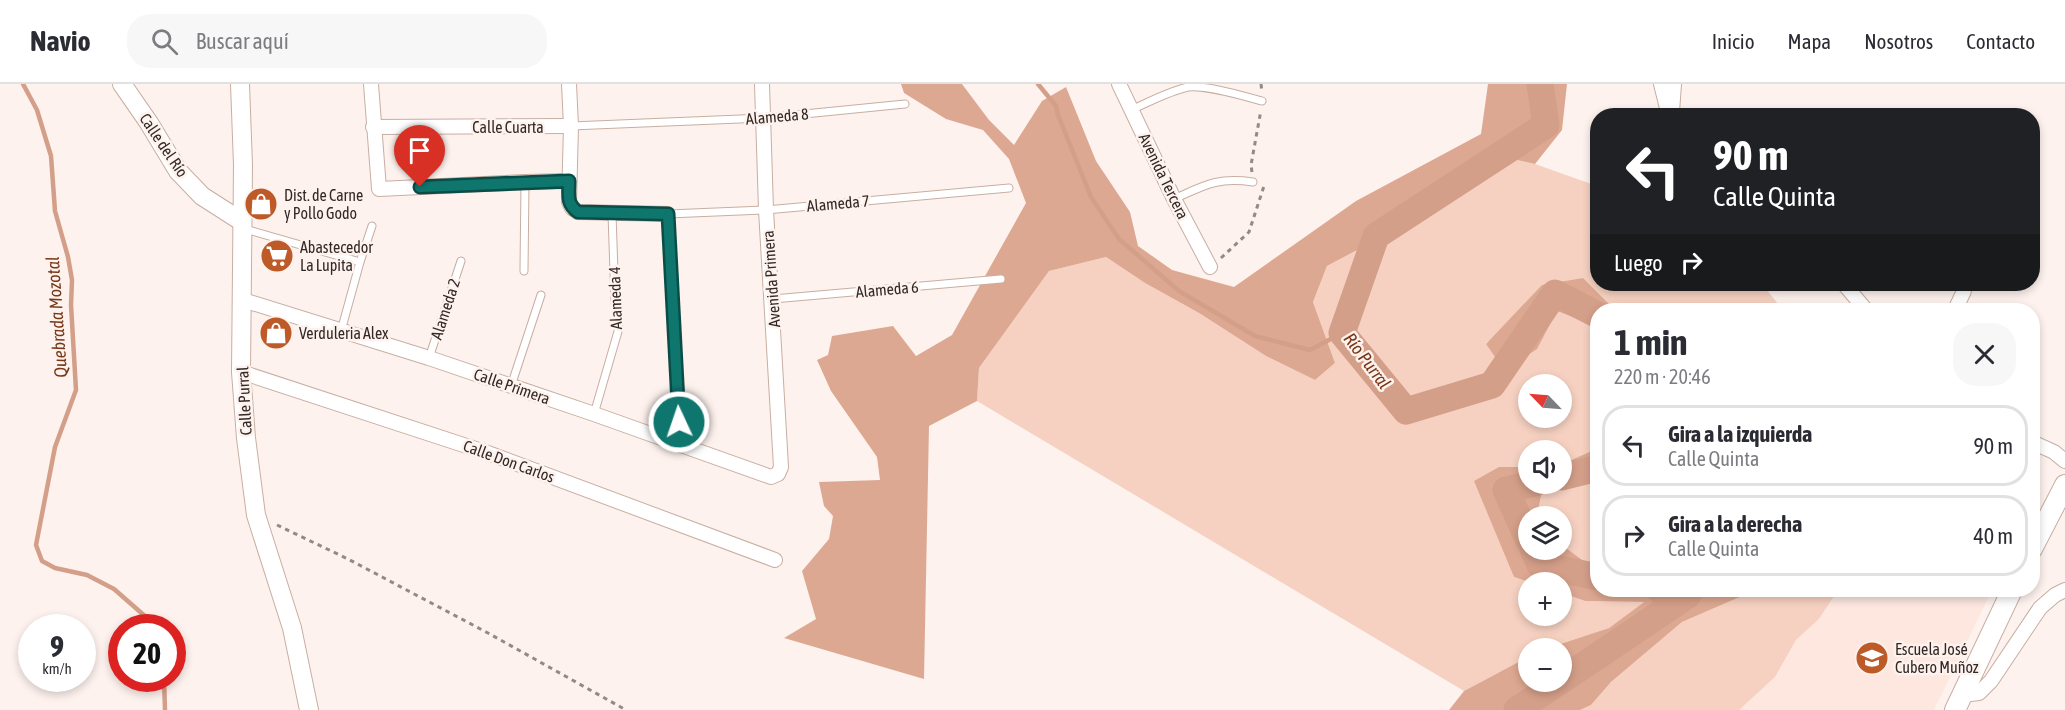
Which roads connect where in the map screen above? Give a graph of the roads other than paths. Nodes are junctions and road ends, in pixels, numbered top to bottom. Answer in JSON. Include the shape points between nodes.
{"nodes":[{"id":1,"x":122,"y":84,"type":"edge"},
{"id":2,"x":240,"y":84,"type":"edge"},
{"id":3,"x":371,"y":84,"type":"edge"},
{"id":4,"x":569,"y":84,"type":"edge"},
{"id":5,"x":762,"y":84,"type":"edge"},
{"id":6,"x":1119,"y":84,"type":"edge"},
{"id":7,"x":1661,"y":84,"type":"edge"},
{"id":8,"x":1674,"y":84,"type":"edge"},
{"id":9,"x":1263,"y":101,"type":"dead end"},
{"id":10,"x":905,"y":104,"type":"dead end"},
{"id":11,"x":1668,"y":108,"type":"edge"},
{"id":12,"x":1671,"y":108,"type":"edge"},
{"id":13,"x":1131,"y":110,"type":"junction"},
{"id":14,"x":764,"y":118,"type":"junction"},
{"id":15,"x":571,"y":126,"type":"junction"},
{"id":16,"x":373,"y":127,"type":"junction"},
{"id":17,"x":569,"y":181,"type":"junction"},
{"id":18,"x":525,"y":182,"type":"junction"},
{"id":19,"x":1253,"y":182,"type":"dead end"},
{"id":20,"x":1009,"y":188,"type":"dead end"},
{"id":21,"x":1174,"y":199,"type":"junction"},
{"id":22,"x":766,"y":210,"type":"junction"},
{"id":23,"x":612,"y":214,"type":"junction"},
{"id":24,"x":668,"y":214,"type":"junction"},
{"id":25,"x":242,"y":225,"type":"junction"},
{"id":26,"x":372,"y":226,"type":"dead end"},
{"id":27,"x":461,"y":261,"type":"dead end"},
{"id":28,"x":360,"y":262,"type":"junction"},
{"id":29,"x":1210,"y":267,"type":"dead end"},
{"id":30,"x":524,"y":271,"type":"dead end"},
{"id":31,"x":1001,"y":279,"type":"dead end"},
{"id":32,"x":1850,"y":291,"type":"edge"},
{"id":33,"x":1964,"y":291,"type":"dead end"},
{"id":34,"x":541,"y":295,"type":"dead end"},
{"id":35,"x":773,"y":299,"type":"junction"},
{"id":36,"x":243,"y":300,"type":"junction"},
{"id":37,"x":1860,"y":303,"type":"edge"},
{"id":38,"x":1958,"y":303,"type":"edge"},
{"id":39,"x":341,"y":331,"type":"junction"},
{"id":40,"x":429,"y":358,"type":"junction"},
{"id":41,"x":241,"y":372,"type":"junction"},
{"id":42,"x":511,"y":386,"type":"junction"},
{"id":43,"x":594,"y":414,"type":"junction"},
{"id":44,"x":680,"y":445,"type":"junction"},
{"id":45,"x":2040,"y":446,"type":"edge"},
{"id":46,"x":2059,"y":457,"type":"edge"},
{"id":47,"x":778,"y":474,"type":"joint"},
{"id":48,"x":2065,"y":485,"type":"edge"},
{"id":49,"x":2040,"y":533,"type":"edge"},
{"id":50,"x":774,"y":560,"type":"dead end"},
{"id":51,"x":2065,"y":590,"type":"edge"},
{"id":52,"x":2009,"y":597,"type":"edge"},
{"id":53,"x":1958,"y":703,"type":"edge"},
{"id":54,"x":309,"y":710,"type":"edge"}],
"edges":[{"from":1,"to":25,"type":"street","name":"Calle del Río","via":[[178,171],[202,196]]},
{"from":2,"to":25,"type":"street","name":"Calle Purral"},
{"from":3,"to":16,"type":"street"},
{"from":4,"to":15,"type":"street"},
{"from":5,"to":14,"type":"street","name":"Avenida Primera"},
{"from":6,"to":13,"type":"street","name":"Avenida Tercera"},
{"from":7,"to":11,"type":"street"},
{"from":8,"to":12,"type":"street"},
{"from":9,"to":13,"type":"lane","via":[[1190,87]]},
{"from":10,"to":14,"type":"lane","name":"Alameda 8"},
{"from":13,"to":21,"type":"street","name":"Avenida Tercera"},
{"from":14,"to":15,"type":"lane","name":"Alameda 8"},
{"from":14,"to":22,"type":"street","name":"Avenida Primera"},
{"from":15,"to":16,"type":"street","name":"Calle Cuarta"},
{"from":15,"to":17,"type":"street"},
{"from":16,"to":18,"type":"street","via":[[379,189]]},
{"from":17,"to":18,"type":"street"},
{"from":17,"to":23,"type":"street","via":[[568,202],[572,208],[578,212]]},
{"from":18,"to":30,"type":"lane"},
{"from":19,"to":21,"type":"lane","via":[[1212,182]]},
{"from":20,"to":22,"type":"lane","name":"Alameda 7"},
{"from":21,"to":29,"type":"street","name":"Avenida Tercera"},
{"from":22,"to":24,"type":"lane","name":"Alameda 7"},
{"from":22,"to":35,"type":"street","name":"Avenida Primera"},
{"from":23,"to":24,"type":"street"},
{"from":23,"to":43,"type":"lane","name":"Alameda 4","via":[[619,327]]},
{"from":24,"to":44,"type":"lane"},
{"from":25,"to":28,"type":"lane"},
{"from":25,"to":36,"type":"street","name":"Calle Purral"},
{"from":26,"to":28,"type":"lane"},
{"from":27,"to":40,"type":"lane","name":"Alameda 2"},
{"from":28,"to":39,"type":"lane"},
{"from":31,"to":35,"type":"lane","name":"Alameda 6"},
{"from":32,"to":37,"type":"street"},
{"from":33,"to":38,"type":"street"},
{"from":34,"to":42,"type":"lane"},
{"from":35,"to":47,"type":"street","name":"Avenida Primera","via":[[781,467]]},
{"from":36,"to":39,"type":"street","name":"Calle Primera"},
{"from":36,"to":41,"type":"street","name":"Calle Purral"},
{"from":39,"to":40,"type":"street","name":"Calle Primera"},
{"from":40,"to":42,"type":"street","name":"Calle Primera"},
{"from":41,"to":50,"type":"street","name":"Calle Don Carlos","via":[[488,453]]},
{"from":41,"to":54,"type":"street","name":"Calle Purral","via":[[256,515],[292,628]]},
{"from":42,"to":43,"type":"street","name":"Calle Primera"},
{"from":43,"to":44,"type":"street","name":"Calle Primera"},
{"from":44,"to":47,"type":"street","name":"Calle Primera","via":[[771,477]]},
{"from":45,"to":46,"type":"street"},
{"from":48,"to":49,"type":"main road"},
{"from":51,"to":53,"type":"street","via":[[2036,613],[1991,681],[1979,693]]},
{"from":52,"to":53,"type":"main road"}]}
